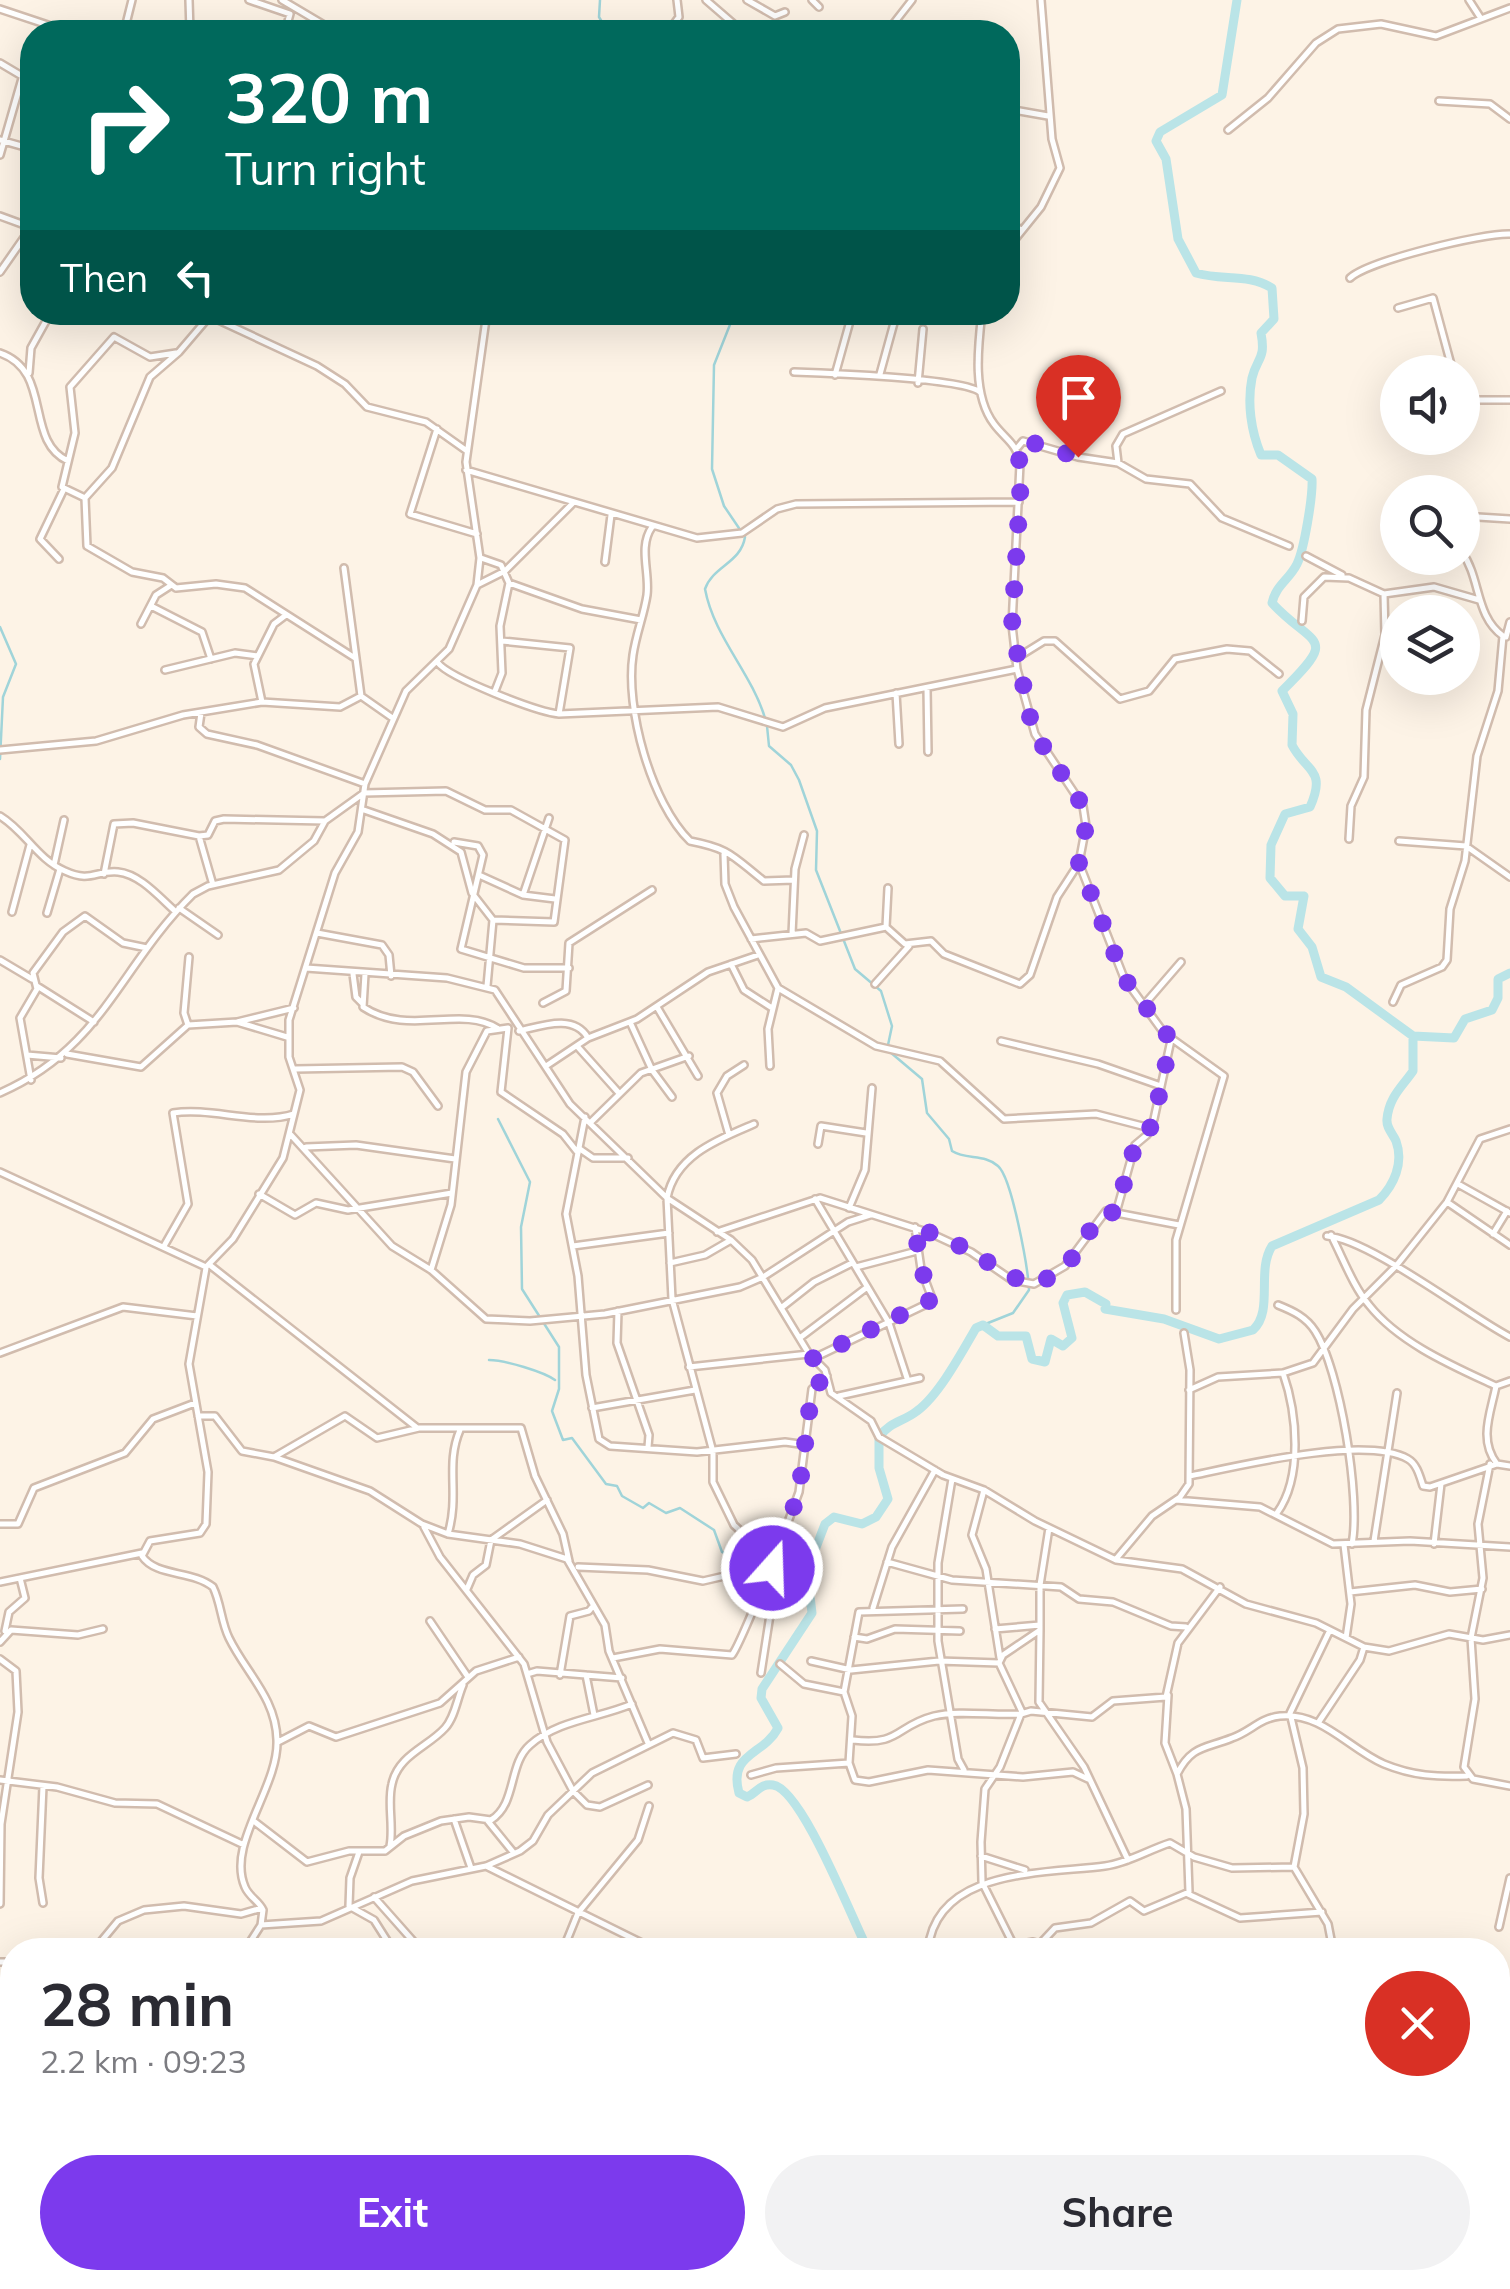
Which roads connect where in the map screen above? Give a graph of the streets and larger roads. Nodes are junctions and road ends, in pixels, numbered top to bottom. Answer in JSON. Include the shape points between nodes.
{"nodes":[{"id":1,"x":249,"y":0,"type":"edge"},
{"id":2,"x":282,"y":0,"type":"edge"},
{"id":3,"x":706,"y":0,"type":"edge"},
{"id":4,"x":747,"y":0,"type":"edge"},
{"id":5,"x":812,"y":0,"type":"edge"},
{"id":6,"x":912,"y":0,"type":"edge"},
{"id":7,"x":1041,"y":0,"type":"edge"},
{"id":8,"x":1469,"y":0,"type":"edge"},
{"id":9,"x":757,"y":2,"type":"edge"},
{"id":10,"x":819,"y":7,"type":"dead end"},
{"id":11,"x":1510,"y":8,"type":"edge"},
{"id":12,"x":0,"y":9,"type":"edge"},
{"id":13,"x":785,"y":12,"type":"dead end"},
{"id":14,"x":1480,"y":17,"type":"junction"},
{"id":15,"x":33,"y":20,"type":"edge"},
{"id":16,"x":288,"y":20,"type":"edge"},
{"id":17,"x":316,"y":20,"type":"edge"},
{"id":18,"x":730,"y":20,"type":"edge"},
{"id":19,"x":896,"y":20,"type":"edge"},
{"id":20,"x":20,"y":85,"type":"edge"},
{"id":21,"x":1439,"y":101,"type":"dead end"},
{"id":22,"x":1020,"y":111,"type":"edge"},
{"id":23,"x":1050,"y":116,"type":"junction"},
{"id":24,"x":1510,"y":118,"type":"edge"},
{"id":25,"x":1228,"y":130,"type":"dead end"},
{"id":26,"x":2,"y":141,"type":"edge"},
{"id":27,"x":0,"y":155,"type":"edge"},
{"id":28,"x":1022,"y":230,"type":"joint"},
{"id":29,"x":1020,"y":233,"type":"edge"},
{"id":30,"x":1510,"y":234,"type":"edge"},
{"id":31,"x":20,"y":244,"type":"edge"},
{"id":32,"x":0,"y":272,"type":"edge"},
{"id":33,"x":1350,"y":278,"type":"dead end"},
{"id":34,"x":1398,"y":308,"type":"dead end"},
{"id":35,"x":44,"y":325,"type":"edge"},
{"id":36,"x":202,"y":325,"type":"edge"},
{"id":37,"x":224,"y":325,"type":"edge"},
{"id":38,"x":485,"y":325,"type":"edge"},
{"id":39,"x":849,"y":325,"type":"edge"},
{"id":40,"x":893,"y":325,"type":"edge"},
{"id":41,"x":981,"y":325,"type":"edge"},
{"id":42,"x":923,"y":329,"type":"dead end"},
{"id":43,"x":179,"y":352,"type":"junction"},
{"id":44,"x":0,"y":353,"type":"edge"},
{"id":45,"x":1448,"y":355,"type":"edge"},
{"id":46,"x":794,"y":372,"type":"dead end"},
{"id":47,"x":880,"y":374,"type":"junction"},
{"id":48,"x":29,"y":376,"type":"junction"},
{"id":49,"x":835,"y":376,"type":"junction"},
{"id":50,"x":918,"y":383,"type":"junction"},
{"id":51,"x":1221,"y":391,"type":"dead end"},
{"id":52,"x":980,"y":392,"type":"junction"},
{"id":53,"x":1480,"y":400,"type":"edge"},
{"id":54,"x":1510,"y":400,"type":"edge"},
{"id":55,"x":438,"y":429,"type":"junction"},
{"id":56,"x":1018,"y":447,"type":"junction"},
{"id":57,"x":467,"y":452,"type":"junction"},
{"id":58,"x":68,"y":461,"type":"junction"},
{"id":59,"x":1118,"y":463,"type":"junction"},
{"id":60,"x":466,"y":470,"type":"junction"},
{"id":61,"x":63,"y":491,"type":"junction"},
{"id":62,"x":85,"y":498,"type":"junction"},
{"id":63,"x":1019,"y":502,"type":"junction"},
{"id":64,"x":572,"y":504,"type":"junction"},
{"id":65,"x":611,"y":515,"type":"junction"},
{"id":66,"x":1480,"y":517,"type":"edge"},
{"id":67,"x":1510,"y":519,"type":"edge"},
{"id":68,"x":652,"y":527,"type":"junction"},
{"id":69,"x":476,"y":534,"type":"junction"},
{"id":70,"x":1289,"y":546,"type":"dead end"},
{"id":71,"x":1306,"y":556,"type":"dead end"},
{"id":72,"x":480,"y":558,"type":"junction"},
{"id":73,"x":59,"y":559,"type":"dead end"},
{"id":74,"x":605,"y":562,"type":"dead end"},
{"id":75,"x":344,"y":568,"type":"dead end"},
{"id":76,"x":505,"y":570,"type":"junction"},
{"id":77,"x":1349,"y":578,"type":"junction"},
{"id":78,"x":509,"y":583,"type":"junction"},
{"id":79,"x":477,"y":585,"type":"junction"},
{"id":80,"x":170,"y":586,"type":"junction"},
{"id":81,"x":1384,"y":594,"type":"junction"},
{"id":82,"x":1462,"y":595,"type":"edge"},
{"id":83,"x":1480,"y":602,"type":"edge"},
{"id":84,"x":151,"y":606,"type":"junction"},
{"id":85,"x":286,"y":615,"type":"junction"},
{"id":86,"x":642,"y":620,"type":"junction"},
{"id":87,"x":1302,"y":621,"type":"dead end"},
{"id":88,"x":1510,"y":622,"type":"edge"},
{"id":89,"x":141,"y":624,"type":"dead end"},
{"id":90,"x":1506,"y":637,"type":"edge"},
{"id":91,"x":502,"y":641,"type":"junction"},
{"id":92,"x":258,"y":656,"type":"junction"},
{"id":93,"x":356,"y":658,"type":"junction"},
{"id":94,"x":211,"y":659,"type":"junction"},
{"id":95,"x":1016,"y":659,"type":"junction"},
{"id":96,"x":438,"y":663,"type":"junction"},
{"id":97,"x":1017,"y":669,"type":"junction"},
{"id":98,"x":164,"y":670,"type":"dead end"},
{"id":99,"x":1279,"y":674,"type":"dead end"},
{"id":100,"x":927,"y":688,"type":"junction"},
{"id":101,"x":495,"y":690,"type":"junction"},
{"id":102,"x":896,"y":694,"type":"junction"},
{"id":103,"x":361,"y":696,"type":"junction"},
{"id":104,"x":262,"y":702,"type":"junction"},
{"id":105,"x":633,"y":708,"type":"junction"},
{"id":106,"x":201,"y":713,"type":"junction"},
{"id":107,"x":559,"y":714,"type":"junction"},
{"id":108,"x":392,"y":718,"type":"junction"},
{"id":109,"x":899,"y":744,"type":"dead end"},
{"id":110,"x":0,"y":750,"type":"edge"},
{"id":111,"x":928,"y":752,"type":"dead end"},
{"id":112,"x":365,"y":784,"type":"junction"},
{"id":113,"x":364,"y":793,"type":"junction"},
{"id":114,"x":364,"y":810,"type":"junction"},
{"id":115,"x":0,"y":816,"type":"edge"},
{"id":116,"x":549,"y":818,"type":"dead end"},
{"id":117,"x":64,"y":820,"type":"dead end"},
{"id":118,"x":325,"y":821,"type":"junction"},
{"id":119,"x":542,"y":828,"type":"junction"},
{"id":120,"x":804,"y":835,"type":"dead end"},
{"id":121,"x":199,"y":836,"type":"junction"},
{"id":122,"x":1348,"y":839,"type":"dead end"},
{"id":123,"x":1399,"y":841,"type":"dead end"},
{"id":124,"x":454,"y":842,"type":"dead end"},
{"id":125,"x":30,"y":844,"type":"junction"},
{"id":126,"x":1466,"y":846,"type":"junction"},
{"id":127,"x":724,"y":854,"type":"junction"},
{"id":128,"x":1079,"y":863,"type":"junction"},
{"id":129,"x":57,"y":867,"type":"junction"},
{"id":130,"x":104,"y":874,"type":"junction"},
{"id":131,"x":479,"y":875,"type":"junction"},
{"id":132,"x":1510,"y":876,"type":"edge"},
{"id":133,"x":794,"y":880,"type":"junction"},
{"id":134,"x":213,"y":885,"type":"junction"},
{"id":135,"x":888,"y":888,"type":"dead end"},
{"id":136,"x":652,"y":890,"type":"dead end"},
{"id":137,"x":472,"y":893,"type":"junction"},
{"id":138,"x":523,"y":895,"type":"junction"},
{"id":139,"x":555,"y":899,"type":"junction"},
{"id":140,"x":178,"y":910,"type":"junction"},
{"id":141,"x":12,"y":912,"type":"dead end"},
{"id":142,"x":47,"y":913,"type":"dead end"},
{"id":143,"x":493,"y":920,"type":"junction"},
{"id":144,"x":886,"y":927,"type":"junction"},
{"id":145,"x":317,"y":933,"type":"junction"},
{"id":146,"x":792,"y":934,"type":"junction"},
{"id":147,"x":218,"y":935,"type":"dead end"},
{"id":148,"x":751,"y":939,"type":"junction"},
{"id":149,"x":909,"y":946,"type":"junction"},
{"id":150,"x":147,"y":948,"type":"junction"},
{"id":151,"x":758,"y":955,"type":"junction"},
{"id":152,"x":189,"y":957,"type":"dead end"},
{"id":153,"x":492,"y":959,"type":"junction"},
{"id":154,"x":0,"y":960,"type":"edge"},
{"id":155,"x":1181,"y":962,"type":"dead end"},
{"id":156,"x":731,"y":964,"type":"junction"},
{"id":157,"x":306,"y":968,"type":"junction"},
{"id":158,"x":569,"y":968,"type":"junction"},
{"id":159,"x":354,"y":974,"type":"junction"},
{"id":160,"x":364,"y":974,"type":"junction"},
{"id":161,"x":391,"y":976,"type":"junction"},
{"id":162,"x":32,"y":980,"type":"junction"},
{"id":163,"x":875,"y":984,"type":"dead end"},
{"id":164,"x":37,"y":986,"type":"junction"},
{"id":165,"x":487,"y":986,"type":"junction"},
{"id":166,"x":778,"y":988,"type":"junction"},
{"id":167,"x":543,"y":1002,"type":"dead end"},
{"id":168,"x":1393,"y":1002,"type":"dead end"},
{"id":169,"x":363,"y":1004,"type":"junction"},
{"id":170,"x":657,"y":1006,"type":"junction"},
{"id":171,"x":1143,"y":1006,"type":"junction"},
{"id":172,"x":294,"y":1008,"type":"junction"},
{"id":173,"x":773,"y":1008,"type":"junction"},
{"id":174,"x":94,"y":1022,"type":"junction"},
{"id":175,"x":237,"y":1022,"type":"junction"},
{"id":176,"x":630,"y":1022,"type":"junction"},
{"id":177,"x":510,"y":1024,"type":"junction"},
{"id":178,"x":188,"y":1025,"type":"junction"},
{"id":179,"x":497,"y":1028,"type":"junction"},
{"id":180,"x":518,"y":1032,"type":"junction"},
{"id":181,"x":286,"y":1037,"type":"junction"},
{"id":182,"x":588,"y":1038,"type":"junction"},
{"id":183,"x":1171,"y":1040,"type":"junction"},
{"id":184,"x":1001,"y":1041,"type":"dead end"},
{"id":185,"x":577,"y":1046,"type":"junction"},
{"id":186,"x":27,"y":1055,"type":"junction"},
{"id":187,"x":64,"y":1056,"type":"junction"},
{"id":188,"x":689,"y":1056,"type":"junction"},
{"id":189,"x":744,"y":1065,"type":"dead end"},
{"id":190,"x":546,"y":1066,"type":"junction"},
{"id":191,"x":770,"y":1066,"type":"dead end"},
{"id":192,"x":294,"y":1069,"type":"junction"},
{"id":193,"x":652,"y":1070,"type":"junction"},
{"id":194,"x":698,"y":1076,"type":"dead end"},
{"id":195,"x":31,"y":1080,"type":"junction"},
{"id":196,"x":1161,"y":1086,"type":"junction"},
{"id":197,"x":872,"y":1088,"type":"dead end"},
{"id":198,"x":618,"y":1092,"type":"junction"},
{"id":199,"x":0,"y":1094,"type":"edge"},
{"id":200,"x":672,"y":1097,"type":"dead end"},
{"id":201,"x":438,"y":1106,"type":"dead end"},
{"id":202,"x":294,"y":1114,"type":"junction"},
{"id":203,"x":588,"y":1120,"type":"junction"},
{"id":204,"x":754,"y":1124,"type":"dead end"},
{"id":205,"x":1150,"y":1128,"type":"junction"},
{"id":206,"x":1510,"y":1129,"type":"edge"},
{"id":207,"x":866,"y":1132,"type":"junction"},
{"id":208,"x":291,"y":1135,"type":"junction"},
{"id":209,"x":729,"y":1135,"type":"junction"},
{"id":210,"x":818,"y":1144,"type":"dead end"},
{"id":211,"x":306,"y":1148,"type":"junction"},
{"id":212,"x":579,"y":1151,"type":"junction"},
{"id":213,"x":628,"y":1158,"type":"junction"},
{"id":214,"x":455,"y":1159,"type":"junction"},
{"id":215,"x":0,"y":1172,"type":"edge"},
{"id":216,"x":1458,"y":1184,"type":"junction"},
{"id":217,"x":452,"y":1193,"type":"junction"},
{"id":218,"x":259,"y":1194,"type":"junction"},
{"id":219,"x":667,"y":1198,"type":"junction"},
{"id":220,"x":815,"y":1198,"type":"junction"},
{"id":221,"x":1447,"y":1202,"type":"junction"},
{"id":222,"x":849,"y":1208,"type":"junction"},
{"id":223,"x":357,"y":1209,"type":"junction"},
{"id":224,"x":1116,"y":1212,"type":"junction"},
{"id":225,"x":1508,"y":1212,"type":"edge"},
{"id":226,"x":870,"y":1215,"type":"junction"},
{"id":227,"x":1179,"y":1225,"type":"junction"},
{"id":228,"x":915,"y":1227,"type":"junction"},
{"id":229,"x":670,"y":1232,"type":"junction"},
{"id":230,"x":717,"y":1232,"type":"junction"},
{"id":231,"x":834,"y":1232,"type":"junction"},
{"id":232,"x":1493,"y":1234,"type":"junction"},
{"id":233,"x":731,"y":1240,"type":"junction"},
{"id":234,"x":1510,"y":1245,"type":"edge"},
{"id":235,"x":164,"y":1246,"type":"junction"},
{"id":236,"x":574,"y":1246,"type":"junction"},
{"id":237,"x":917,"y":1251,"type":"junction"},
{"id":238,"x":670,"y":1263,"type":"junction"},
{"id":239,"x":853,"y":1264,"type":"junction"},
{"id":240,"x":208,"y":1266,"type":"junction"},
{"id":241,"x":1396,"y":1266,"type":"junction"},
{"id":242,"x":431,"y":1270,"type":"junction"},
{"id":243,"x":764,"y":1278,"type":"junction"},
{"id":244,"x":866,"y":1288,"type":"junction"},
{"id":245,"x":1364,"y":1298,"type":"junction"},
{"id":246,"x":672,"y":1299,"type":"junction"},
{"id":247,"x":1278,"y":1306,"type":"dead end"},
{"id":248,"x":781,"y":1308,"type":"junction"},
{"id":249,"x":618,"y":1310,"type":"junction"},
{"id":250,"x":1176,"y":1310,"type":"dead end"},
{"id":251,"x":199,"y":1316,"type":"junction"},
{"id":252,"x":580,"y":1317,"type":"junction"},
{"id":253,"x":889,"y":1323,"type":"junction"},
{"id":254,"x":1184,"y":1333,"type":"dead end"},
{"id":255,"x":1510,"y":1337,"type":"edge"},
{"id":256,"x":800,"y":1338,"type":"junction"},
{"id":257,"x":1325,"y":1350,"type":"junction"},
{"id":258,"x":0,"y":1353,"type":"edge"},
{"id":259,"x":811,"y":1356,"type":"junction"},
{"id":260,"x":689,"y":1367,"type":"junction"},
{"id":261,"x":1283,"y":1372,"type":"junction"},
{"id":262,"x":827,"y":1376,"type":"junction"},
{"id":263,"x":907,"y":1378,"type":"junction"},
{"id":264,"x":920,"y":1378,"type":"dead end"},
{"id":265,"x":1510,"y":1381,"type":"edge"},
{"id":266,"x":1496,"y":1386,"type":"junction"},
{"id":267,"x":695,"y":1390,"type":"junction"},
{"id":268,"x":1190,"y":1390,"type":"junction"},
{"id":269,"x":1397,"y":1393,"type":"dead end"},
{"id":270,"x":836,"y":1396,"type":"junction"},
{"id":271,"x":637,"y":1400,"type":"junction"},
{"id":272,"x":195,"y":1403,"type":"junction"},
{"id":273,"x":592,"y":1408,"type":"junction"},
{"id":274,"x":198,"y":1416,"type":"junction"},
{"id":275,"x":418,"y":1428,"type":"junction"},
{"id":276,"x":460,"y":1430,"type":"junction"},
{"id":277,"x":807,"y":1445,"type":"junction"},
{"id":278,"x":648,"y":1447,"type":"junction"},
{"id":279,"x":713,"y":1452,"type":"junction"},
{"id":280,"x":1348,"y":1452,"type":"junction"},
{"id":281,"x":1388,"y":1454,"type":"junction"},
{"id":282,"x":1294,"y":1455,"type":"junction"},
{"id":283,"x":274,"y":1457,"type":"junction"},
{"id":284,"x":1494,"y":1464,"type":"junction"},
{"id":285,"x":1510,"y":1466,"type":"edge"},
{"id":286,"x":935,"y":1470,"type":"junction"},
{"id":287,"x":1190,"y":1476,"type":"junction"},
{"id":288,"x":952,"y":1478,"type":"junction"},
{"id":289,"x":1440,"y":1482,"type":"junction"},
{"id":290,"x":984,"y":1490,"type":"junction"},
{"id":291,"x":547,"y":1500,"type":"junction"},
{"id":292,"x":1176,"y":1500,"type":"junction"},
{"id":293,"x":1277,"y":1514,"type":"junction"},
{"id":294,"x":0,"y":1524,"type":"edge"},
{"id":295,"x":422,"y":1524,"type":"junction"},
{"id":296,"x":1049,"y":1528,"type":"junction"},
{"id":297,"x":448,"y":1534,"type":"junction"},
{"id":298,"x":493,"y":1538,"type":"junction"},
{"id":299,"x":1374,"y":1541,"type":"junction"},
{"id":300,"x":1352,"y":1544,"type":"junction"},
{"id":301,"x":1434,"y":1544,"type":"junction"},
{"id":302,"x":1344,"y":1545,"type":"junction"},
{"id":303,"x":1478,"y":1545,"type":"junction"},
{"id":304,"x":1510,"y":1547,"type":"edge"},
{"id":305,"x":142,"y":1552,"type":"junction"},
{"id":306,"x":1116,"y":1560,"type":"junction"},
{"id":307,"x":773,"y":1562,"type":"junction"},
{"id":308,"x":887,"y":1562,"type":"junction"},
{"id":309,"x":572,"y":1564,"type":"junction"},
{"id":310,"x":20,"y":1578,"type":"junction"},
{"id":311,"x":940,"y":1578,"type":"junction"},
{"id":312,"x":0,"y":1582,"type":"edge"},
{"id":313,"x":985,"y":1582,"type":"junction"},
{"id":314,"x":1040,"y":1584,"type":"junction"},
{"id":315,"x":1220,"y":1587,"type":"junction"},
{"id":316,"x":1482,"y":1589,"type":"junction"},
{"id":317,"x":759,"y":1590,"type":"junction"},
{"id":318,"x":466,"y":1592,"type":"junction"},
{"id":319,"x":1350,"y":1592,"type":"junction"},
{"id":320,"x":593,"y":1606,"type":"junction"},
{"id":321,"x":941,"y":1607,"type":"junction"},
{"id":322,"x":872,"y":1608,"type":"junction"},
{"id":323,"x":963,"y":1609,"type":"dead end"},
{"id":324,"x":4,"y":1617,"type":"edge"},
{"id":325,"x":430,"y":1621,"type":"dead end"},
{"id":326,"x":1189,"y":1626,"type":"junction"},
{"id":327,"x":103,"y":1628,"type":"dead end"},
{"id":328,"x":1040,"y":1628,"type":"junction"},
{"id":329,"x":938,"y":1630,"type":"junction"},
{"id":330,"x":995,"y":1630,"type":"junction"},
{"id":331,"x":1330,"y":1630,"type":"junction"},
{"id":332,"x":960,"y":1631,"type":"dead end"},
{"id":333,"x":1510,"y":1635,"type":"edge"},
{"id":334,"x":854,"y":1637,"type":"junction"},
{"id":335,"x":2,"y":1638,"type":"edge"},
{"id":336,"x":1346,"y":1638,"type":"junction"},
{"id":337,"x":1471,"y":1638,"type":"junction"},
{"id":338,"x":1364,"y":1647,"type":"junction"},
{"id":339,"x":518,"y":1657,"type":"junction"},
{"id":340,"x":613,"y":1658,"type":"junction"},
{"id":341,"x":0,"y":1659,"type":"edge"},
{"id":342,"x":1000,"y":1660,"type":"junction"},
{"id":343,"x":811,"y":1661,"type":"dead end"},
{"id":344,"x":939,"y":1661,"type":"junction"},
{"id":345,"x":780,"y":1664,"type":"dead end"},
{"id":346,"x":851,"y":1670,"type":"junction"},
{"id":347,"x":761,"y":1673,"type":"dead end"},
{"id":348,"x":527,"y":1674,"type":"junction"},
{"id":349,"x":586,"y":1675,"type":"junction"},
{"id":350,"x":560,"y":1676,"type":"junction"},
{"id":351,"x":467,"y":1678,"type":"junction"},
{"id":352,"x":622,"y":1678,"type":"junction"},
{"id":353,"x":844,"y":1692,"type":"junction"},
{"id":354,"x":1168,"y":1695,"type":"junction"},
{"id":355,"x":632,"y":1704,"type":"junction"},
{"id":356,"x":1045,"y":1712,"type":"junction"},
{"id":357,"x":1022,"y":1713,"type":"junction"},
{"id":358,"x":950,"y":1714,"type":"junction"},
{"id":359,"x":594,"y":1715,"type":"junction"},
{"id":360,"x":1290,"y":1716,"type":"junction"},
{"id":361,"x":1318,"y":1723,"type":"junction"},
{"id":362,"x":546,"y":1736,"type":"junction"},
{"id":363,"x":854,"y":1740,"type":"junction"},
{"id":364,"x":278,"y":1742,"type":"junction"},
{"id":365,"x":648,"y":1743,"type":"junction"},
{"id":366,"x":736,"y":1754,"type":"dead end"},
{"id":367,"x":849,"y":1763,"type":"junction"},
{"id":368,"x":965,"y":1771,"type":"junction"},
{"id":369,"x":1177,"y":1774,"type":"junction"},
{"id":370,"x":993,"y":1775,"type":"junction"},
{"id":371,"x":751,"y":1776,"type":"dead end"},
{"id":372,"x":1468,"y":1776,"type":"junction"},
{"id":373,"x":1088,"y":1779,"type":"junction"},
{"id":374,"x":0,"y":1780,"type":"edge"},
{"id":375,"x":9,"y":1781,"type":"junction"},
{"id":376,"x":648,"y":1785,"type":"dead end"},
{"id":377,"x":43,"y":1786,"type":"junction"},
{"id":378,"x":1510,"y":1786,"type":"edge"},
{"id":379,"x":574,"y":1791,"type":"junction"},
{"id":380,"x":649,"y":1806,"type":"dead end"},
{"id":381,"x":454,"y":1819,"type":"junction"},
{"id":382,"x":487,"y":1820,"type":"junction"},
{"id":383,"x":255,"y":1822,"type":"junction"},
{"id":384,"x":244,"y":1846,"type":"junction"},
{"id":385,"x":389,"y":1849,"type":"junction"},
{"id":386,"x":359,"y":1852,"type":"junction"},
{"id":387,"x":516,"y":1853,"type":"junction"},
{"id":388,"x":1188,"y":1854,"type":"junction"},
{"id":389,"x":981,"y":1856,"type":"junction"},
{"id":390,"x":1128,"y":1860,"type":"junction"},
{"id":391,"x":486,"y":1866,"type":"junction"},
{"id":392,"x":1294,"y":1868,"type":"junction"},
{"id":393,"x":472,"y":1869,"type":"junction"},
{"id":394,"x":1028,"y":1872,"type":"junction"},
{"id":395,"x":1510,"y":1878,"type":"edge"},
{"id":396,"x":984,"y":1885,"type":"junction"},
{"id":397,"x":1188,"y":1894,"type":"junction"},
{"id":398,"x":374,"y":1897,"type":"junction"},
{"id":399,"x":43,"y":1903,"type":"dead end"},
{"id":400,"x":0,"y":1904,"type":"edge"},
{"id":401,"x":349,"y":1906,"type":"junction"},
{"id":402,"x":262,"y":1908,"type":"junction"},
{"id":403,"x":578,"y":1912,"type":"junction"},
{"id":404,"x":1322,"y":1912,"type":"junction"},
{"id":405,"x":261,"y":1925,"type":"junction"},
{"id":406,"x":1499,"y":1927,"type":"dead end"},
{"id":407,"x":104,"y":1938,"type":"edge"},
{"id":408,"x":253,"y":1938,"type":"edge"},
{"id":409,"x":385,"y":1938,"type":"edge"},
{"id":410,"x":410,"y":1938,"type":"edge"},
{"id":411,"x":568,"y":1938,"type":"edge"},
{"id":412,"x":631,"y":1938,"type":"edge"},
{"id":413,"x":930,"y":1938,"type":"edge"},
{"id":414,"x":1011,"y":1938,"type":"edge"},
{"id":415,"x":1046,"y":1938,"type":"edge"},
{"id":416,"x":1330,"y":1938,"type":"edge"}],
"edges":[{"from":1,"to":16,"type":"street","via":[[290,14]]},
{"from":2,"to":17,"type":"street"},
{"from":3,"to":18,"type":"street"},
{"from":4,"to":9,"type":"street"},
{"from":5,"to":10,"type":"street"},
{"from":6,"to":19,"type":"street"},
{"from":7,"to":23,"type":"street"},
{"from":8,"to":14,"type":"street"},
{"from":9,"to":13,"type":"street","via":[[775,16]]},
{"from":11,"to":14,"type":"street"},
{"from":12,"to":15,"type":"street"},
{"from":14,"to":25,"type":"street","via":[[1436,36],[1381,24],[1338,29]]},
{"from":20,"to":26,"type":"street"},
{"from":21,"to":24,"type":"street","via":[[1490,104]]},
{"from":22,"to":23,"type":"street"},
{"from":23,"to":28,"type":"street","via":[[1060,168]]},
{"from":26,"to":27,"type":"street"},
{"from":28,"to":29,"type":"street"},
{"from":30,"to":33,"type":"street","via":[[1394,258]]},
{"from":31,"to":32,"type":"street"},
{"from":34,"to":45,"type":"street","via":[[1432,298]]},
{"from":35,"to":48,"type":"street","via":[[30,348]]},
{"from":36,"to":43,"type":"street"},
{"from":37,"to":55,"type":"street","via":[[317,366],[367,406]]},
{"from":38,"to":57,"type":"street"},
{"from":39,"to":49,"type":"street"},
{"from":40,"to":47,"type":"street"},
{"from":41,"to":52,"type":"street"},
{"from":42,"to":50,"type":"street"},
{"from":43,"to":58,"type":"street","via":[[150,357],[121,338],[107,340],[68,390],[75,427]]},
{"from":43,"to":62,"type":"street","via":[[150,377],[112,468]]},
{"from":44,"to":48,"type":"street"},
{"from":46,"to":49,"type":"street"},
{"from":47,"to":49,"type":"street"},
{"from":47,"to":50,"type":"street"},
{"from":48,"to":58,"type":"street","via":[[46,440]]},
{"from":50,"to":52,"type":"street","via":[[966,384]]},
{"from":51,"to":59,"type":"street","via":[[1122,434]]},
{"from":52,"to":56,"type":"street","via":[[993,423]]},
{"from":53,"to":54,"type":"street"},
{"from":55,"to":57,"type":"street"},
{"from":55,"to":69,"type":"street","via":[[410,514]]},
{"from":56,"to":59,"type":"street","via":[[1030,442]]},
{"from":56,"to":63,"type":"street"},
{"from":57,"to":60,"type":"street"},
{"from":58,"to":61,"type":"street"},
{"from":59,"to":70,"type":"street","via":[[1146,479],[1190,484],[1222,518]]},
{"from":60,"to":64,"type":"street"},
{"from":60,"to":69,"type":"street"},
{"from":61,"to":62,"type":"street"},
{"from":61,"to":73,"type":"street","via":[[40,539]]},
{"from":62,"to":80,"type":"street","via":[[89,550]]},
{"from":63,"to":68,"type":"street","via":[[796,504],[720,539]]},
{"from":63,"to":95,"type":"street","via":[[1012,595]]},
{"from":64,"to":65,"type":"street"},
{"from":64,"to":76,"type":"street"},
{"from":65,"to":68,"type":"street"},
{"from":65,"to":74,"type":"street"},
{"from":66,"to":67,"type":"street"},
{"from":68,"to":86,"type":"street","via":[[645,538]]},
{"from":69,"to":72,"type":"street"},
{"from":71,"to":77,"type":"street"},
{"from":72,"to":76,"type":"street"},
{"from":72,"to":79,"type":"street"},
{"from":75,"to":93,"type":"street"},
{"from":76,"to":78,"type":"street"},
{"from":76,"to":79,"type":"street"},
{"from":77,"to":81,"type":"street"},
{"from":77,"to":87,"type":"street","via":[[1316,582],[1302,603]]},
{"from":78,"to":86,"type":"street","via":[[582,609]]},
{"from":78,"to":91,"type":"street"},
{"from":79,"to":96,"type":"street"},
{"from":80,"to":84,"type":"street"},
{"from":80,"to":85,"type":"street","via":[[235,584]]},
{"from":81,"to":82,"type":"street","via":[[1434,587]]},
{"from":81,"to":122,"type":"street","via":[[1385,635],[1366,710],[1366,764],[1350,806]]},
{"from":83,"to":90,"type":"street","via":[[1489,625]]},
{"from":84,"to":89,"type":"street"},
{"from":84,"to":94,"type":"street","via":[[202,632]]},
{"from":85,"to":92,"type":"street"},
{"from":85,"to":93,"type":"street"},
{"from":86,"to":105,"type":"street","via":[[633,654]]},
{"from":88,"to":90,"type":"street"},
{"from":90,"to":126,"type":"street","via":[[1498,691],[1477,756]]},
{"from":91,"to":101,"type":"street"},
{"from":91,"to":107,"type":"street","via":[[570,648]]},
{"from":92,"to":94,"type":"street"},
{"from":92,"to":104,"type":"street"},
{"from":93,"to":103,"type":"street"},
{"from":94,"to":98,"type":"street"},
{"from":95,"to":97,"type":"street"},
{"from":95,"to":99,"type":"street","via":[[1054,641],[1120,699],[1149,690],[1175,659],[1227,650],[1250,651]]},
{"from":96,"to":101,"type":"street","via":[[451,676]]},
{"from":96,"to":108,"type":"street","via":[[406,691]]},
{"from":97,"to":100,"type":"street"},
{"from":97,"to":128,"type":"street","via":[[1035,734],[1083,806]]},
{"from":100,"to":102,"type":"street"},
{"from":100,"to":111,"type":"street"},
{"from":101,"to":107,"type":"street","via":[[536,711]]},
{"from":102,"to":105,"type":"street","via":[[826,708],[784,726],[733,708]]},
{"from":102,"to":109,"type":"street"},
{"from":103,"to":104,"type":"street","via":[[340,707]]},
{"from":103,"to":108,"type":"street"},
{"from":104,"to":106,"type":"street"},
{"from":105,"to":107,"type":"street"},
{"from":105,"to":127,"type":"street","via":[[652,775],[676,824],[690,842],[719,846]]},
{"from":106,"to":110,"type":"street","via":[[96,741]]},
{"from":106,"to":112,"type":"street","via":[[199,727],[208,734],[275,750]]},
{"from":108,"to":112,"type":"street"},
{"from":112,"to":113,"type":"street"},
{"from":113,"to":114,"type":"street"},
{"from":113,"to":118,"type":"street"},
{"from":113,"to":119,"type":"street","via":[[446,791],[485,810],[511,810]]},
{"from":114,"to":137,"type":"street","via":[[454,844]]},
{"from":114,"to":145,"type":"street"},
{"from":115,"to":125,"type":"street","via":[[19,826]]},
{"from":116,"to":119,"type":"street"},
{"from":117,"to":129,"type":"street"},
{"from":118,"to":121,"type":"street","via":[[224,819]]},
{"from":118,"to":134,"type":"street","via":[[314,841],[278,870]]},
{"from":119,"to":138,"type":"street"},
{"from":119,"to":139,"type":"street","via":[[565,840]]},
{"from":120,"to":133,"type":"street"},
{"from":121,"to":130,"type":"street","via":[[114,824]]},
{"from":121,"to":134,"type":"street"},
{"from":123,"to":126,"type":"street"},
{"from":124,"to":131,"type":"street","via":[[481,850]]},
{"from":125,"to":129,"type":"street"},
{"from":125,"to":141,"type":"street"},
{"from":126,"to":132,"type":"street"},
{"from":126,"to":168,"type":"street","via":[[1450,909],[1447,960],[1401,985]]},
{"from":127,"to":133,"type":"street","via":[[740,857],[764,881]]},
{"from":127,"to":148,"type":"street","via":[[728,892]]},
{"from":128,"to":149,"type":"street","via":[[1020,984],[944,954],[931,941]]},
{"from":128,"to":171,"type":"street","via":[[1124,978]]},
{"from":129,"to":130,"type":"street","via":[[92,879]]},
{"from":129,"to":142,"type":"street"},
{"from":130,"to":140,"type":"street","via":[[139,880]]},
{"from":131,"to":137,"type":"street"},
{"from":131,"to":138,"type":"street"},
{"from":133,"to":146,"type":"street"},
{"from":134,"to":140,"type":"street"},
{"from":135,"to":144,"type":"street"},
{"from":136,"to":158,"type":"street","via":[[569,943]]},
{"from":137,"to":143,"type":"street"},
{"from":137,"to":153,"type":"street","via":[[459,947]]},
{"from":138,"to":139,"type":"street"},
{"from":139,"to":143,"type":"street","via":[[554,922]]},
{"from":140,"to":147,"type":"street"},
{"from":140,"to":150,"type":"street"},
{"from":143,"to":153,"type":"street"},
{"from":144,"to":146,"type":"street","via":[[820,941]]},
{"from":144,"to":149,"type":"street"},
{"from":145,"to":157,"type":"street"},
{"from":145,"to":161,"type":"street","via":[[382,946]]},
{"from":146,"to":148,"type":"street"},
{"from":148,"to":151,"type":"street"},
{"from":149,"to":163,"type":"street"},
{"from":150,"to":162,"type":"street","via":[[124,943],[80,916]]},
{"from":150,"to":174,"type":"street"},
{"from":151,"to":156,"type":"street"},
{"from":151,"to":166,"type":"street"},
{"from":152,"to":178,"type":"street"},
{"from":153,"to":158,"type":"street","via":[[524,968]]},
{"from":153,"to":165,"type":"street"},
{"from":154,"to":162,"type":"street"},
{"from":155,"to":171,"type":"street"},
{"from":156,"to":170,"type":"street"},
{"from":156,"to":173,"type":"street","via":[[744,990]]},
{"from":157,"to":159,"type":"street"},
{"from":157,"to":172,"type":"street"},
{"from":158,"to":167,"type":"street","via":[[566,991]]},
{"from":159,"to":160,"type":"street"},
{"from":159,"to":169,"type":"street"},
{"from":160,"to":161,"type":"street"},
{"from":160,"to":169,"type":"street"},
{"from":161,"to":165,"type":"street"},
{"from":162,"to":164,"type":"street"},
{"from":164,"to":174,"type":"street"},
{"from":164,"to":186,"type":"street","via":[[20,1018]]},
{"from":165,"to":177,"type":"street","via":[[504,999]]},
{"from":166,"to":173,"type":"street"},
{"from":166,"to":205,"type":"street","via":[[876,1046],[940,1060],[1004,1119],[1096,1114]]},
{"from":169,"to":179,"type":"street","via":[[386,1018],[426,1024],[464,1019]]},
{"from":170,"to":176,"type":"street"},
{"from":170,"to":188,"type":"street"},
{"from":171,"to":183,"type":"street"},
{"from":172,"to":175,"type":"street"},
{"from":172,"to":181,"type":"street"},
{"from":173,"to":191,"type":"street"},
{"from":174,"to":187,"type":"street"},
{"from":175,"to":178,"type":"street"},
{"from":175,"to":181,"type":"street"},
{"from":176,"to":182,"type":"street"},
{"from":176,"to":193,"type":"street"},
{"from":177,"to":179,"type":"street"},
{"from":177,"to":180,"type":"street"},
{"from":177,"to":212,"type":"street","via":[[502,1092]]},
{"from":178,"to":187,"type":"street","via":[[141,1067]]},
{"from":179,"to":214,"type":"street","via":[[487,1031],[470,1060]]},
{"from":180,"to":182,"type":"street","via":[[571,1024]]},
{"from":180,"to":190,"type":"street"},
{"from":181,"to":192,"type":"street"},
{"from":182,"to":185,"type":"street"},
{"from":183,"to":196,"type":"street"},
{"from":183,"to":227,"type":"street","via":[[1224,1076]]},
{"from":184,"to":196,"type":"street"},
{"from":185,"to":190,"type":"street"},
{"from":185,"to":198,"type":"street"},
{"from":186,"to":187,"type":"street"},
{"from":186,"to":195,"type":"street"},
{"from":187,"to":195,"type":"street"},
{"from":188,"to":193,"type":"street"},
{"from":188,"to":194,"type":"street"},
{"from":189,"to":209,"type":"street","via":[[718,1092]]},
{"from":190,"to":203,"type":"street"},
{"from":192,"to":201,"type":"street","via":[[402,1067],[414,1072]]},
{"from":192,"to":202,"type":"street","via":[[300,1090]]},
{"from":193,"to":198,"type":"street"},
{"from":193,"to":200,"type":"street"},
{"from":195,"to":199,"type":"street"},
{"from":196,"to":205,"type":"street"},
{"from":197,"to":207,"type":"street"},
{"from":198,"to":203,"type":"street"},
{"from":202,"to":208,"type":"street"},
{"from":202,"to":235,"type":"street","via":[[274,1119],[173,1113],[188,1204]]},
{"from":203,"to":212,"type":"street"},
{"from":203,"to":213,"type":"street"},
{"from":204,"to":209,"type":"street"},
{"from":205,"to":224,"type":"street","via":[[1135,1145]]},
{"from":206,"to":216,"type":"street","via":[[1480,1139]]},
{"from":207,"to":210,"type":"street","via":[[821,1126]]},
{"from":207,"to":222,"type":"street","via":[[865,1170]]},
{"from":208,"to":211,"type":"street"},
{"from":208,"to":218,"type":"street","via":[[279,1168]]},
{"from":209,"to":219,"type":"street","via":[[692,1156]]},
{"from":211,"to":214,"type":"street","via":[[356,1145]]},
{"from":211,"to":223,"type":"street"},
{"from":212,"to":213,"type":"street"},
{"from":212,"to":236,"type":"street","via":[[566,1214]]},
{"from":213,"to":219,"type":"street"},
{"from":214,"to":217,"type":"street"},
{"from":215,"to":235,"type":"street"},
{"from":216,"to":221,"type":"street"},
{"from":216,"to":225,"type":"street"},
{"from":217,"to":223,"type":"street"},
{"from":217,"to":242,"type":"street"},
{"from":218,"to":223,"type":"street","via":[[295,1215],[316,1203]]},
{"from":218,"to":240,"type":"street","via":[[234,1239]]},
{"from":219,"to":229,"type":"street"},
{"from":219,"to":230,"type":"street"},
{"from":220,"to":222,"type":"street"},
{"from":220,"to":230,"type":"street"},
{"from":220,"to":231,"type":"street"},
{"from":221,"to":232,"type":"street"},
{"from":221,"to":241,"type":"street"},
{"from":222,"to":226,"type":"street"},
{"from":223,"to":242,"type":"street","via":[[392,1246]]},
{"from":224,"to":227,"type":"street"},
{"from":224,"to":228,"type":"street","via":[[1100,1214],[1065,1266],[1034,1284],[1012,1280],[972,1252]]},
{"from":225,"to":232,"type":"street"},
{"from":226,"to":228,"type":"street"},
{"from":226,"to":231,"type":"street"},
{"from":227,"to":250,"type":"street","via":[[1172,1265]]},
{"from":228,"to":237,"type":"street"},
{"from":229,"to":236,"type":"street"},
{"from":229,"to":238,"type":"street"},
{"from":230,"to":233,"type":"street"},
{"from":231,"to":239,"type":"street"},
{"from":231,"to":243,"type":"street"},
{"from":232,"to":234,"type":"street"},
{"from":233,"to":238,"type":"street"},
{"from":233,"to":243,"type":"street"},
{"from":235,"to":240,"type":"street"},
{"from":236,"to":252,"type":"street"},
{"from":237,"to":239,"type":"street"},
{"from":237,"to":253,"type":"street","via":[[935,1298]]},
{"from":238,"to":246,"type":"street"},
{"from":239,"to":244,"type":"street"},
{"from":239,"to":248,"type":"street"},
{"from":240,"to":251,"type":"street"},
{"from":240,"to":275,"type":"street"},
{"from":241,"to":245,"type":"street"},
{"from":241,"to":245,"type":"street","via":[[1329,1235]]},
{"from":241,"to":255,"type":"street"},
{"from":242,"to":252,"type":"street","via":[[486,1319]]},
{"from":243,"to":246,"type":"street"},
{"from":243,"to":248,"type":"street"},
{"from":244,"to":253,"type":"street"},
{"from":244,"to":256,"type":"street"},
{"from":245,"to":257,"type":"street"},
{"from":245,"to":266,"type":"street","via":[[1430,1353]]},
{"from":246,"to":249,"type":"street"},
{"from":246,"to":260,"type":"street"},
{"from":247,"to":257,"type":"street","via":[[1305,1320]]},
{"from":248,"to":256,"type":"street"},
{"from":249,"to":252,"type":"street"},
{"from":249,"to":271,"type":"street","via":[[618,1344]]},
{"from":251,"to":258,"type":"street","via":[[123,1307]]},
{"from":251,"to":272,"type":"street","via":[[189,1364]]},
{"from":252,"to":273,"type":"street"},
{"from":253,"to":259,"type":"street"},
{"from":253,"to":263,"type":"street"},
{"from":254,"to":268,"type":"street"},
{"from":256,"to":259,"type":"street"},
{"from":257,"to":261,"type":"street","via":[[1313,1364]]},
{"from":257,"to":280,"type":"street"},
{"from":259,"to":260,"type":"street"},
{"from":259,"to":262,"type":"street"},
{"from":260,"to":267,"type":"street"},
{"from":261,"to":268,"type":"street","via":[[1218,1377]]},
{"from":261,"to":282,"type":"street"},
{"from":262,"to":270,"type":"street"},
{"from":262,"to":277,"type":"street","via":[[812,1389]]},
{"from":263,"to":264,"type":"street"},
{"from":263,"to":270,"type":"street"},
{"from":265,"to":266,"type":"street"},
{"from":266,"to":284,"type":"street","via":[[1486,1428]]},
{"from":267,"to":271,"type":"street"},
{"from":267,"to":279,"type":"street"},
{"from":268,"to":287,"type":"street"},
{"from":269,"to":281,"type":"street"},
{"from":270,"to":286,"type":"street","via":[[879,1436]]},
{"from":271,"to":273,"type":"street"},
{"from":271,"to":278,"type":"street"},
{"from":272,"to":274,"type":"street"},
{"from":272,"to":294,"type":"street","via":[[153,1419],[125,1453],[30,1491],[18,1524]]},
{"from":273,"to":278,"type":"street","via":[[604,1443]]},
{"from":274,"to":283,"type":"street","via":[[215,1416],[239,1449]]},
{"from":274,"to":305,"type":"street","via":[[208,1472],[204,1530],[158,1538]]},
{"from":275,"to":276,"type":"street"},
{"from":275,"to":283,"type":"street","via":[[375,1438],[345,1416]]},
{"from":276,"to":291,"type":"street","via":[[522,1429]]},
{"from":276,"to":297,"type":"street","via":[[451,1459],[457,1492]]},
{"from":277,"to":279,"type":"street"},
{"from":277,"to":307,"type":"street","via":[[795,1509]]},
{"from":278,"to":279,"type":"street"},
{"from":279,"to":307,"type":"street","via":[[713,1482],[729,1518]]},
{"from":280,"to":281,"type":"street"},
{"from":280,"to":282,"type":"street"},
{"from":280,"to":300,"type":"street","via":[[1356,1503]]},
{"from":281,"to":289,"type":"street","via":[[1411,1460],[1423,1486]]},
{"from":281,"to":299,"type":"street"},
{"from":282,"to":287,"type":"street"},
{"from":282,"to":293,"type":"street"},
{"from":283,"to":295,"type":"street","via":[[384,1497]]},
{"from":284,"to":285,"type":"street"},
{"from":284,"to":289,"type":"street"},
{"from":284,"to":303,"type":"street","via":[[1481,1501]]},
{"from":286,"to":288,"type":"street"},
{"from":286,"to":308,"type":"street"},
{"from":287,"to":292,"type":"street"},
{"from":288,"to":290,"type":"street"},
{"from":288,"to":311,"type":"street"},
{"from":289,"to":301,"type":"street"},
{"from":290,"to":296,"type":"street"},
{"from":290,"to":313,"type":"street","via":[[972,1536]]},
{"from":291,"to":298,"type":"street"},
{"from":291,"to":309,"type":"street"},
{"from":292,"to":293,"type":"street","via":[[1246,1503]]},
{"from":292,"to":306,"type":"street","via":[[1152,1516]]},
{"from":293,"to":302,"type":"street","via":[[1308,1535]]},
{"from":295,"to":297,"type":"street"},
{"from":295,"to":318,"type":"street"},
{"from":296,"to":306,"type":"street"},
{"from":296,"to":314,"type":"street"},
{"from":297,"to":298,"type":"street"},
{"from":298,"to":309,"type":"street"},
{"from":298,"to":318,"type":"street","via":[[486,1565],[472,1575]]},
{"from":299,"to":300,"type":"street"},
{"from":299,"to":301,"type":"street"},
{"from":300,"to":302,"type":"street"},
{"from":301,"to":303,"type":"street"},
{"from":302,"to":319,"type":"street"},
{"from":303,"to":304,"type":"street"},
{"from":303,"to":316,"type":"street"},
{"from":305,"to":310,"type":"street"},
{"from":305,"to":364,"type":"street","via":[[152,1566],[191,1574],[213,1587],[227,1634],[267,1698]]},
{"from":306,"to":315,"type":"street","via":[[1182,1569]]},
{"from":307,"to":317,"type":"street"},
{"from":308,"to":311,"type":"street"},
{"from":308,"to":322,"type":"street"},
{"from":309,"to":317,"type":"street","via":[[703,1581],[729,1575]]},
{"from":309,"to":320,"type":"street"},
{"from":310,"to":312,"type":"street"},
{"from":310,"to":324,"type":"street","via":[[25,1598]]},
{"from":311,"to":313,"type":"street"},
{"from":311,"to":321,"type":"street"},
{"from":313,"to":314,"type":"street"},
{"from":313,"to":330,"type":"street"},
{"from":314,"to":326,"type":"street"},
{"from":314,"to":328,"type":"street"},
{"from":315,"to":326,"type":"street"},
{"from":315,"to":331,"type":"street","via":[[1246,1604]]},
{"from":316,"to":319,"type":"street","via":[[1415,1585]]},
{"from":316,"to":337,"type":"street"},
{"from":317,"to":340,"type":"street","via":[[732,1655],[660,1650]]},
{"from":317,"to":347,"type":"street","via":[[772,1602]]},
{"from":318,"to":339,"type":"street"},
{"from":319,"to":336,"type":"street"},
{"from":320,"to":340,"type":"street","via":[[608,1631]]},
{"from":320,"to":350,"type":"street","via":[[570,1616]]},
{"from":321,"to":322,"type":"street"},
{"from":321,"to":323,"type":"street"},
{"from":321,"to":329,"type":"street"},
{"from":322,"to":334,"type":"street","via":[[859,1612]]},
{"from":324,"to":335,"type":"street"},
{"from":325,"to":351,"type":"street"},
{"from":326,"to":354,"type":"street","via":[[1174,1650]]},
{"from":327,"to":335,"type":"street","via":[[78,1635],[17,1630]]},
{"from":328,"to":330,"type":"street"},
{"from":328,"to":342,"type":"street"},
{"from":328,"to":356,"type":"street","via":[[1038,1698]]},
{"from":329,"to":332,"type":"street"},
{"from":329,"to":334,"type":"street"},
{"from":329,"to":344,"type":"street"},
{"from":330,"to":342,"type":"street"},
{"from":331,"to":336,"type":"street"},
{"from":331,"to":360,"type":"street"},
{"from":333,"to":337,"type":"street"},
{"from":334,"to":346,"type":"street"},
{"from":336,"to":338,"type":"street"},
{"from":337,"to":338,"type":"street","via":[[1449,1634],[1389,1651]]},
{"from":337,"to":372,"type":"street","via":[[1476,1685]]},
{"from":338,"to":361,"type":"street"},
{"from":339,"to":348,"type":"street"},
{"from":339,"to":351,"type":"street"},
{"from":340,"to":352,"type":"street"},
{"from":341,"to":375,"type":"street","via":[[17,1675]]},
{"from":342,"to":344,"type":"street"},
{"from":342,"to":357,"type":"street"},
{"from":343,"to":346,"type":"street"},
{"from":344,"to":346,"type":"street"},
{"from":344,"to":358,"type":"street"},
{"from":345,"to":353,"type":"street","via":[[804,1684]]},
{"from":346,"to":353,"type":"street"},
{"from":348,"to":350,"type":"street"},
{"from":348,"to":362,"type":"street"},
{"from":349,"to":350,"type":"street"},
{"from":349,"to":352,"type":"street"},
{"from":349,"to":359,"type":"street"},
{"from":351,"to":364,"type":"street","via":[[440,1703],[336,1737],[309,1726]]},
{"from":351,"to":385,"type":"street","via":[[446,1726],[394,1777]]},
{"from":352,"to":355,"type":"street"},
{"from":353,"to":363,"type":"street"},
{"from":354,"to":356,"type":"street","via":[[1113,1701],[1092,1717]]},
{"from":354,"to":369,"type":"street","via":[[1165,1742]]},
{"from":355,"to":359,"type":"street"},
{"from":355,"to":365,"type":"street"},
{"from":356,"to":357,"type":"street"},
{"from":356,"to":373,"type":"street"},
{"from":357,"to":358,"type":"street"},
{"from":357,"to":370,"type":"street"},
{"from":358,"to":363,"type":"street","via":[[914,1724],[889,1741]]},
{"from":358,"to":368,"type":"street"},
{"from":359,"to":362,"type":"street"},
{"from":360,"to":361,"type":"street"},
{"from":360,"to":369,"type":"street","via":[[1199,1746]]},
{"from":360,"to":392,"type":"street","via":[[1303,1768],[1304,1814]]},
{"from":361,"to":372,"type":"street","via":[[1384,1764],[1433,1778]]},
{"from":362,"to":379,"type":"street"},
{"from":362,"to":382,"type":"street","via":[[520,1758],[500,1814]]},
{"from":363,"to":367,"type":"street"},
{"from":364,"to":383,"type":"street"},
{"from":365,"to":366,"type":"street","via":[[676,1732],[697,1740],[703,1758]]},
{"from":365,"to":379,"type":"street","via":[[592,1773]]},
{"from":367,"to":368,"type":"street","via":[[852,1779],[862,1782]]},
{"from":367,"to":371,"type":"street"},
{"from":368,"to":370,"type":"street"},
{"from":369,"to":388,"type":"street"},
{"from":370,"to":373,"type":"street","via":[[1073,1772]]},
{"from":370,"to":389,"type":"street","via":[[985,1788]]},
{"from":372,"to":378,"type":"street"},
{"from":373,"to":390,"type":"street"},
{"from":374,"to":375,"type":"street"},
{"from":375,"to":377,"type":"street"},
{"from":375,"to":400,"type":"street"},
{"from":376,"to":379,"type":"street","via":[[595,1808]]},
{"from":377,"to":384,"type":"street","via":[[104,1801],[158,1804]]},
{"from":377,"to":399,"type":"street"},
{"from":379,"to":387,"type":"street"},
{"from":380,"to":403,"type":"street","via":[[638,1840]]},
{"from":381,"to":382,"type":"street"},
{"from":381,"to":385,"type":"street","via":[[404,1836]]},
{"from":381,"to":393,"type":"street"},
{"from":382,"to":387,"type":"street"},
{"from":383,"to":384,"type":"street"},
{"from":383,"to":386,"type":"street","via":[[302,1861]]},
{"from":384,"to":402,"type":"street","via":[[244,1884]]},
{"from":385,"to":386,"type":"street"},
{"from":386,"to":401,"type":"street"},
{"from":387,"to":391,"type":"street"},
{"from":388,"to":390,"type":"street","via":[[1168,1843]]},
{"from":388,"to":392,"type":"street","via":[[1245,1870]]},
{"from":388,"to":397,"type":"street"},
{"from":389,"to":394,"type":"street"},
{"from":389,"to":396,"type":"street"},
{"from":390,"to":394,"type":"street"},
{"from":391,"to":393,"type":"street"},
{"from":391,"to":403,"type":"street"},
{"from":392,"to":404,"type":"street"},
{"from":393,"to":398,"type":"street"},
{"from":394,"to":396,"type":"street"},
{"from":395,"to":406,"type":"street"},
{"from":396,"to":413,"type":"street","via":[[940,1913]]},
{"from":396,"to":414,"type":"street"},
{"from":397,"to":404,"type":"street","via":[[1240,1918]]},
{"from":397,"to":415,"type":"street","via":[[1144,1911],[1130,1900],[1092,1923],[1055,1928]]},
{"from":398,"to":401,"type":"street"},
{"from":398,"to":410,"type":"street"},
{"from":401,"to":405,"type":"street","via":[[321,1921]]},
{"from":401,"to":409,"type":"street","via":[[374,1920]]},
{"from":402,"to":405,"type":"street"},
{"from":402,"to":407,"type":"street","via":[[241,1914],[184,1906],[144,1910],[118,1921]]},
{"from":403,"to":411,"type":"street"},
{"from":403,"to":412,"type":"street"},
{"from":404,"to":416,"type":"street"},
{"from":405,"to":408,"type":"street"}]}
